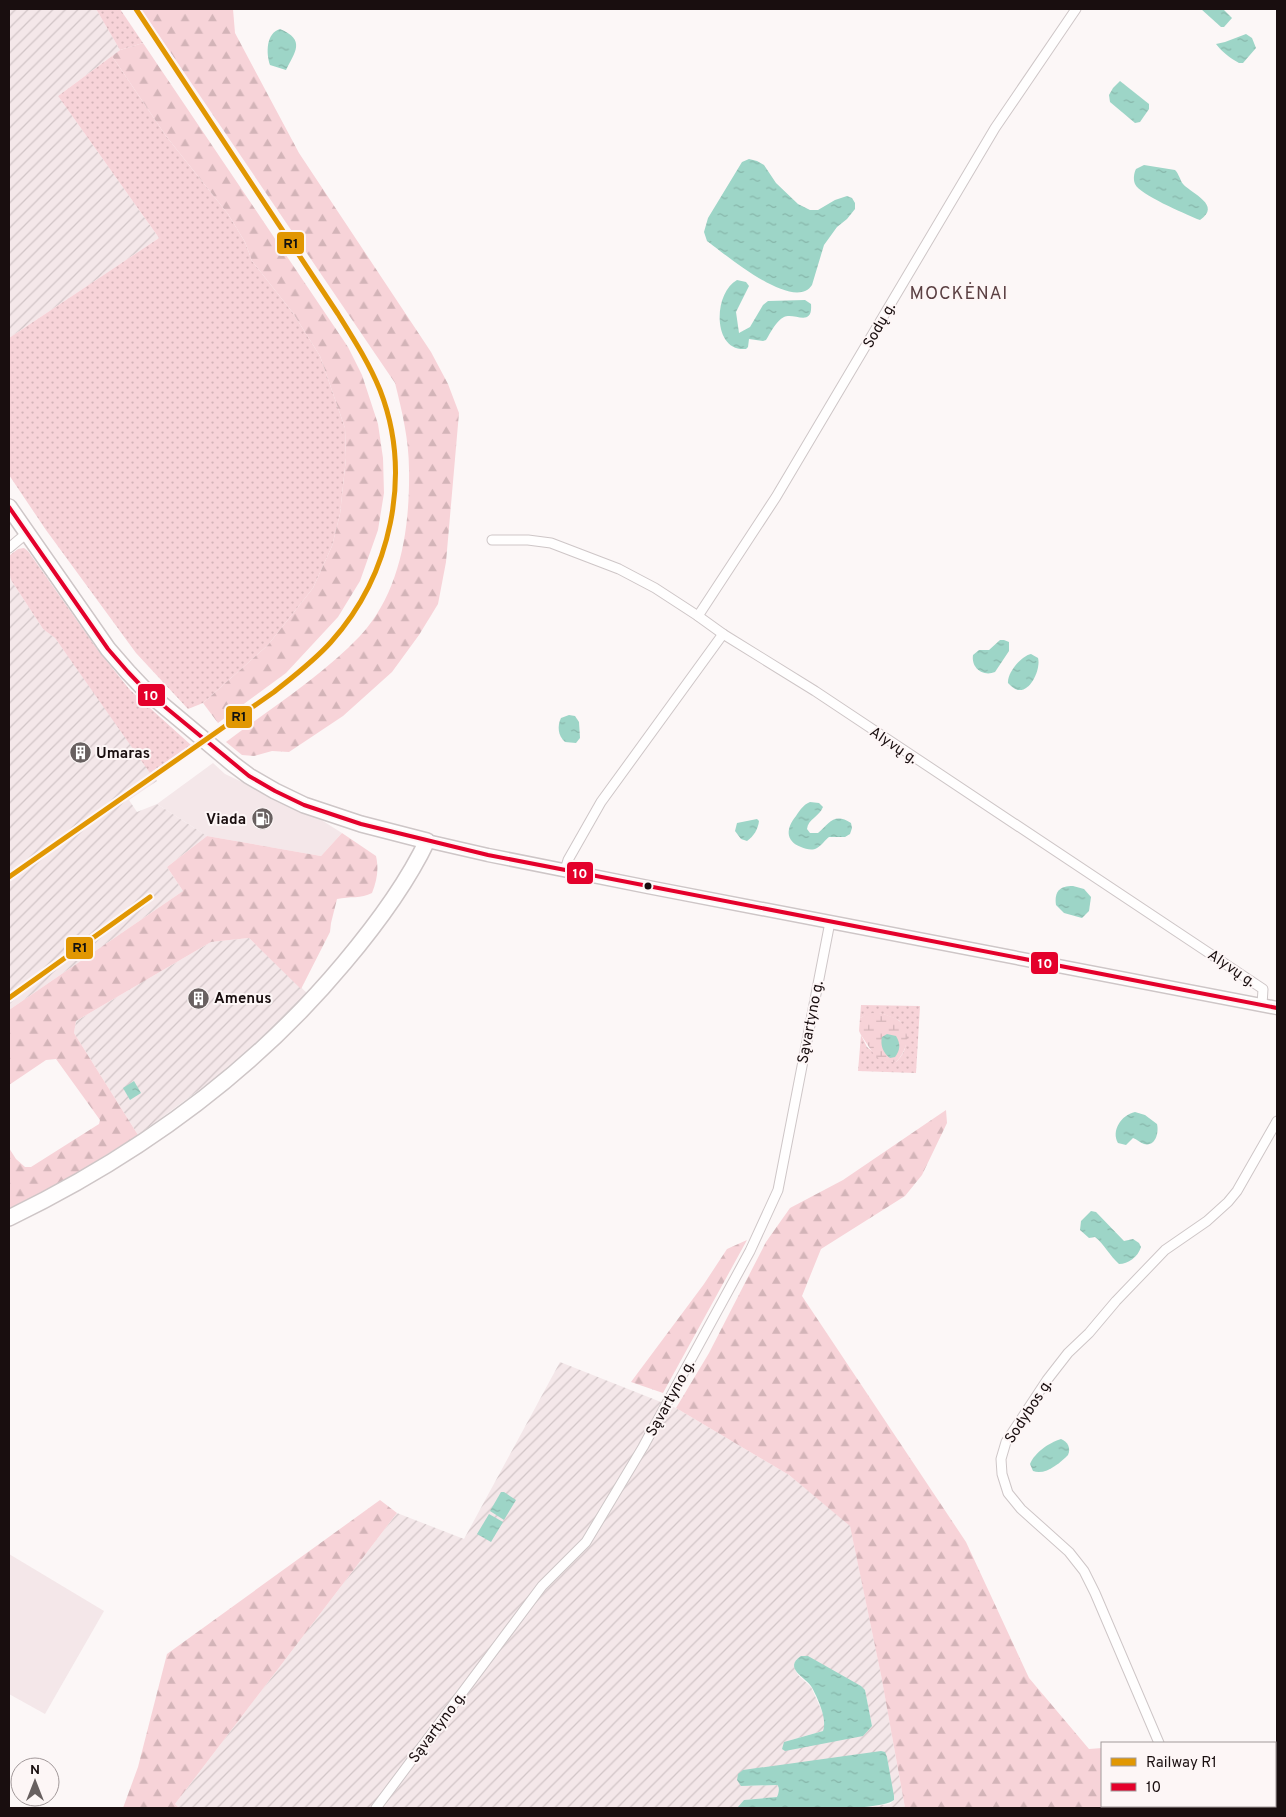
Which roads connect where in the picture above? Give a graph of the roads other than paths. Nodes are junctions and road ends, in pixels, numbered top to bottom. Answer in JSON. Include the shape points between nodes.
{"nodes":[{"id":1,"x":1076,"y":9,"type":"edge"},
{"id":2,"x":9,"y":507,"type":"edge"},
{"id":3,"x":26,"y":533,"type":"junction"},
{"id":4,"x":492,"y":540,"type":"dead end"},
{"id":5,"x":9,"y":548,"type":"edge"},
{"id":6,"x":698,"y":616,"type":"junction"},
{"id":7,"x":723,"y":634,"type":"junction"},
{"id":8,"x":427,"y":841,"type":"junction"},
{"id":9,"x":565,"y":870,"type":"junction"},
{"id":10,"x":830,"y":922,"type":"junction"},
{"id":11,"x":1262,"y":1006,"type":"junction"},
{"id":12,"x":1277,"y":1008,"type":"edge"},
{"id":13,"x":1277,"y":1122,"type":"edge"},
{"id":14,"x":9,"y":1218,"type":"edge"},
{"id":15,"x":1158,"y":1742,"type":"edge"},
{"id":16,"x":376,"y":1808,"type":"edge"}],
"edges":[{"from":1,"to":6,"type":"street","name":"Sodų g.","via":[[995,128],[776,497]]},
{"from":2,"to":3,"type":"highway"},
{"from":3,"to":5,"type":"street"},
{"from":3,"to":8,"type":"highway","via":[[108,649],[147,692],[233,764],[275,791],[304,804],[360,824]]},
{"from":4,"to":6,"type":"street","name":"Alyvų g.","via":[[551,543],[584,555],[655,588]]},
{"from":6,"to":7,"type":"street","name":"Alyvų g."},
{"from":7,"to":9,"type":"street","via":[[601,802]]},
{"from":7,"to":11,"type":"street","name":"Alyvų g.","via":[[1263,989]]},
{"from":8,"to":9,"type":"main road"},
{"from":8,"to":14,"type":"highway","via":[[409,875],[356,948],[305,1008],[249,1062],[137,1146],[82,1180]]},
{"from":9,"to":10,"type":"main road"},
{"from":10,"to":11,"type":"main road"},
{"from":10,"to":16,"type":"street","name":"Sąvartyno g.","via":[[778,1190],[750,1251],[643,1447],[586,1542],[542,1586]]},
{"from":11,"to":12,"type":"main road"},
{"from":13,"to":15,"type":"street","name":"Sodybos g.","via":[[1228,1202],[1165,1250],[1068,1353],[1006,1442],[1001,1459],[1008,1493],[1069,1552],[1084,1571]]}]}
